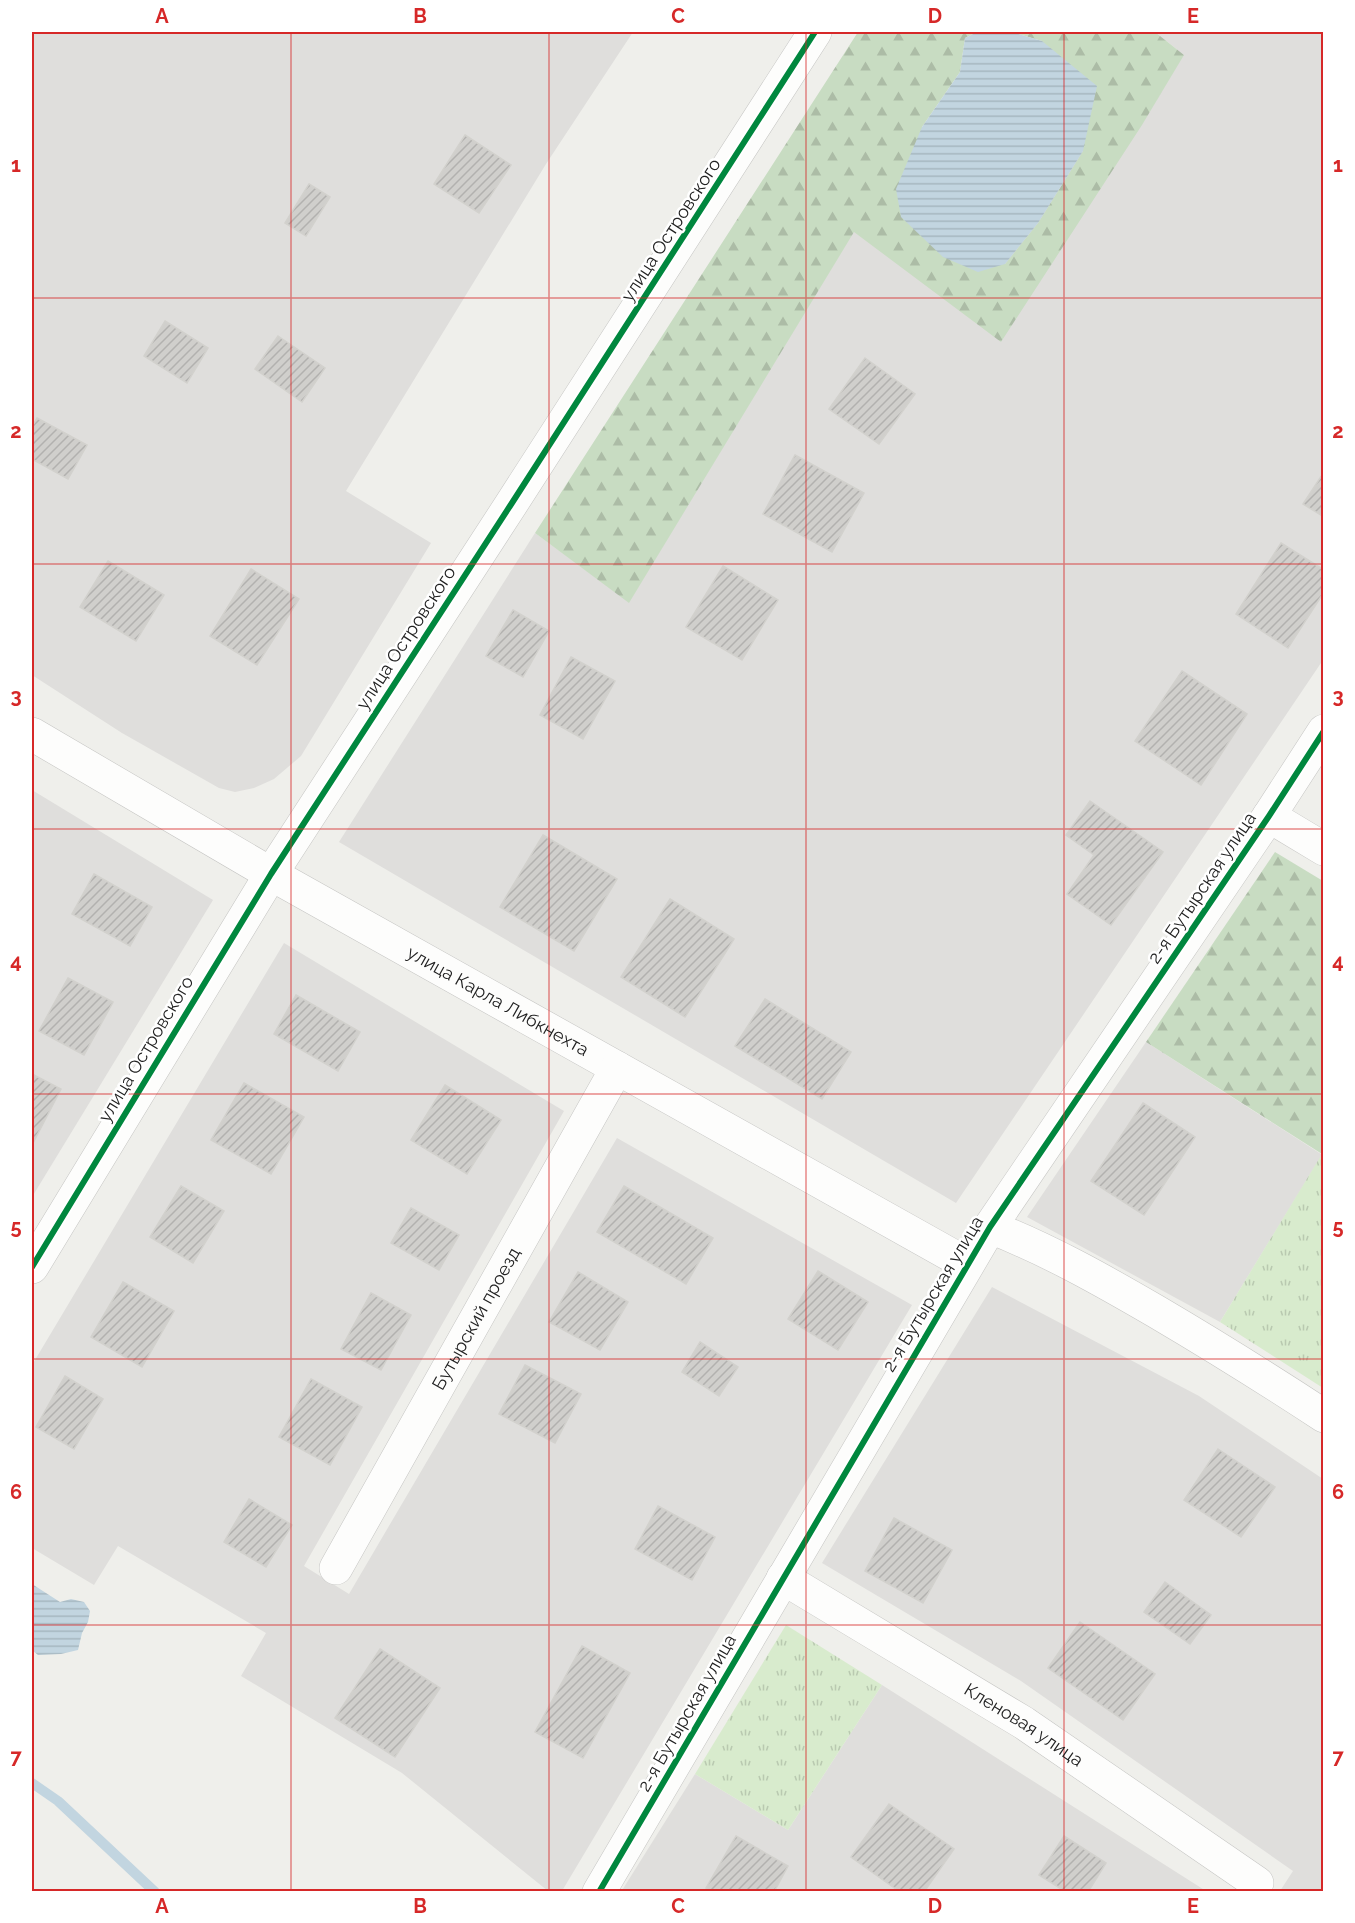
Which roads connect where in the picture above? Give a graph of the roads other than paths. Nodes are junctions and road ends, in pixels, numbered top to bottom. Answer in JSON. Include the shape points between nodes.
{"nodes":[{"id":1,"x":815,"y":32,"type":"edge"},
{"id":2,"x":1323,"y":731,"type":"edge"},
{"id":3,"x":32,"y":734,"type":"edge"},
{"id":4,"x":1269,"y":816,"type":"junction"},
{"id":5,"x":1323,"y":849,"type":"edge"},
{"id":6,"x":271,"y":874,"type":"junction"},
{"id":7,"x":617,"y":1068,"type":"junction"},
{"id":8,"x":990,"y":1227,"type":"junction"},
{"id":9,"x":968,"y":1264,"type":"junction"},
{"id":10,"x":32,"y":1266,"type":"edge"},
{"id":11,"x":1323,"y":1416,"type":"edge"},
{"id":12,"x":336,"y":1568,"type":"dead end"},
{"id":13,"x":783,"y":1578,"type":"junction"},
{"id":14,"x":1257,"y":1883,"type":"dead end"},
{"id":15,"x":599,"y":1892,"type":"edge"}],
"edges":[{"from":1,"to":6,"type":"street","name":"улица Островского"},
{"from":2,"to":4,"type":"street","name":"2-я Бутырская улица"},
{"from":3,"to":6,"type":"street","name":"улица Карла Либкнехта"},
{"from":4,"to":5,"type":"street"},
{"from":4,"to":8,"type":"street","name":"2-я Бутырская улица"},
{"from":6,"to":7,"type":"street","name":"улица Карла Либкнехта"},
{"from":6,"to":10,"type":"street","name":"улица Островского"},
{"from":7,"to":9,"type":"street","name":"улица Карла Либкнехта"},
{"from":7,"to":12,"type":"street","name":"Бутырский проезд"},
{"from":8,"to":9,"type":"street","name":"2-я Бутырская улица"},
{"from":8,"to":11,"type":"street","via":[[1031,1243],[1114,1287]]},
{"from":9,"to":13,"type":"street","name":"2-я Бутырская улица"},
{"from":13,"to":14,"type":"street","name":"Кленовая улица","via":[[1024,1723]]},
{"from":13,"to":15,"type":"street","name":"2-я Бутырская улица"}]}
